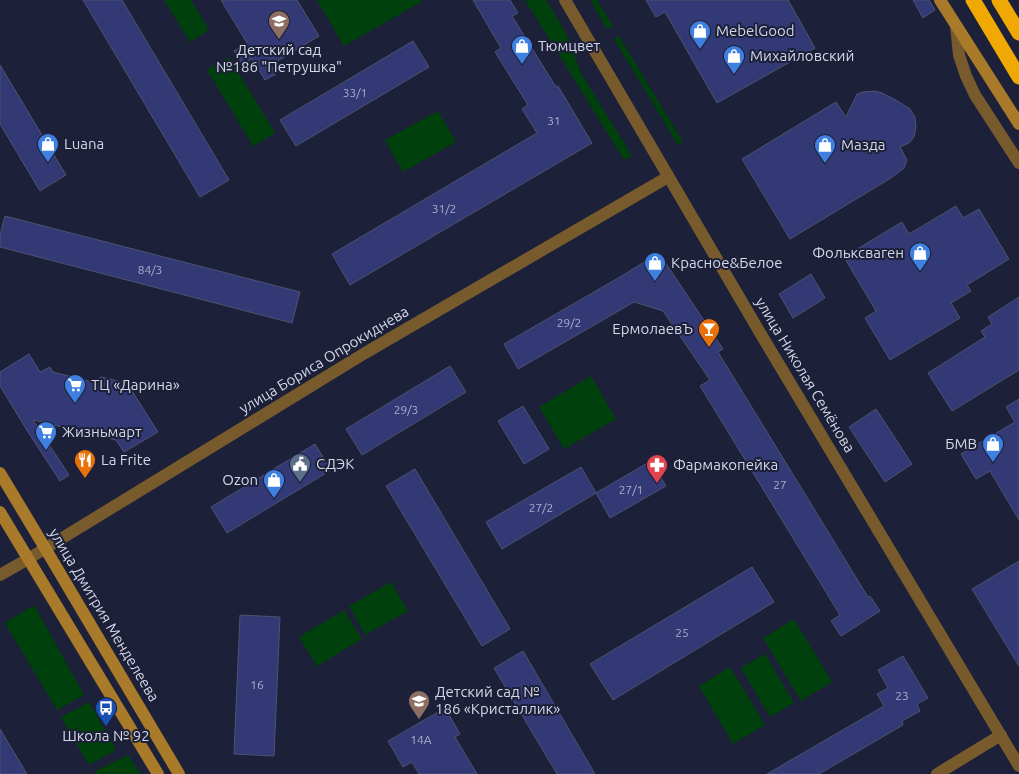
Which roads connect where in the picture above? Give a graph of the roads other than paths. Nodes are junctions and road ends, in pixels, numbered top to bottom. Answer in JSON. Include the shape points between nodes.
{"nodes":[{"id":1,"x":565,"y":0,"type":"edge"},
{"id":2,"x":940,"y":0,"type":"edge"},
{"id":3,"x":973,"y":0,"type":"edge"},
{"id":4,"x":1000,"y":0,"type":"edge"},
{"id":5,"x":956,"y":26,"type":"junction"},
{"id":6,"x":1019,"y":33,"type":"edge"},
{"id":7,"x":1019,"y":77,"type":"edge"},
{"id":8,"x":1019,"y":124,"type":"edge"},
{"id":9,"x":1019,"y":163,"type":"edge"},
{"id":10,"x":668,"y":177,"type":"junction"},
{"id":11,"x":0,"y":473,"type":"edge"},
{"id":12,"x":0,"y":512,"type":"edge"},
{"id":13,"x":45,"y":548,"type":"junction"},
{"id":14,"x":28,"y":559,"type":"junction"},
{"id":15,"x":0,"y":575,"type":"edge"},
{"id":16,"x":1001,"y":735,"type":"junction"},
{"id":17,"x":1019,"y":766,"type":"edge"},
{"id":18,"x":158,"y":774,"type":"edge"},
{"id":19,"x":179,"y":774,"type":"edge"},
{"id":20,"x":937,"y":774,"type":"edge"}],
"edges":[{"from":1,"to":10,"type":"street","name":"улица Николая Семёнова"},
{"from":2,"to":5,"type":"street"},
{"from":3,"to":7,"type":"highway"},
{"from":4,"to":6,"type":"highway"},
{"from":5,"to":8,"type":"street"},
{"from":5,"to":9,"type":"street","via":[[966,76]]},
{"from":10,"to":13,"type":"street","name":"улица Бориса Опрокиднева","via":[[365,353]]},
{"from":10,"to":16,"type":"street","name":"улица Николая Семёнова"},
{"from":11,"to":13,"type":"street","name":"улица Дмитрия Менделеева"},
{"from":12,"to":14,"type":"street"},
{"from":13,"to":14,"type":"street","name":"улица Бориса Опрокиднева"},
{"from":13,"to":19,"type":"street","name":"улица Дмитрия Менделеева"},
{"from":14,"to":15,"type":"street","name":"улица Бориса Опрокиднева"},
{"from":14,"to":18,"type":"street"},
{"from":16,"to":17,"type":"street","name":"улица Николая Семёнова"},
{"from":16,"to":20,"type":"street"}]}
